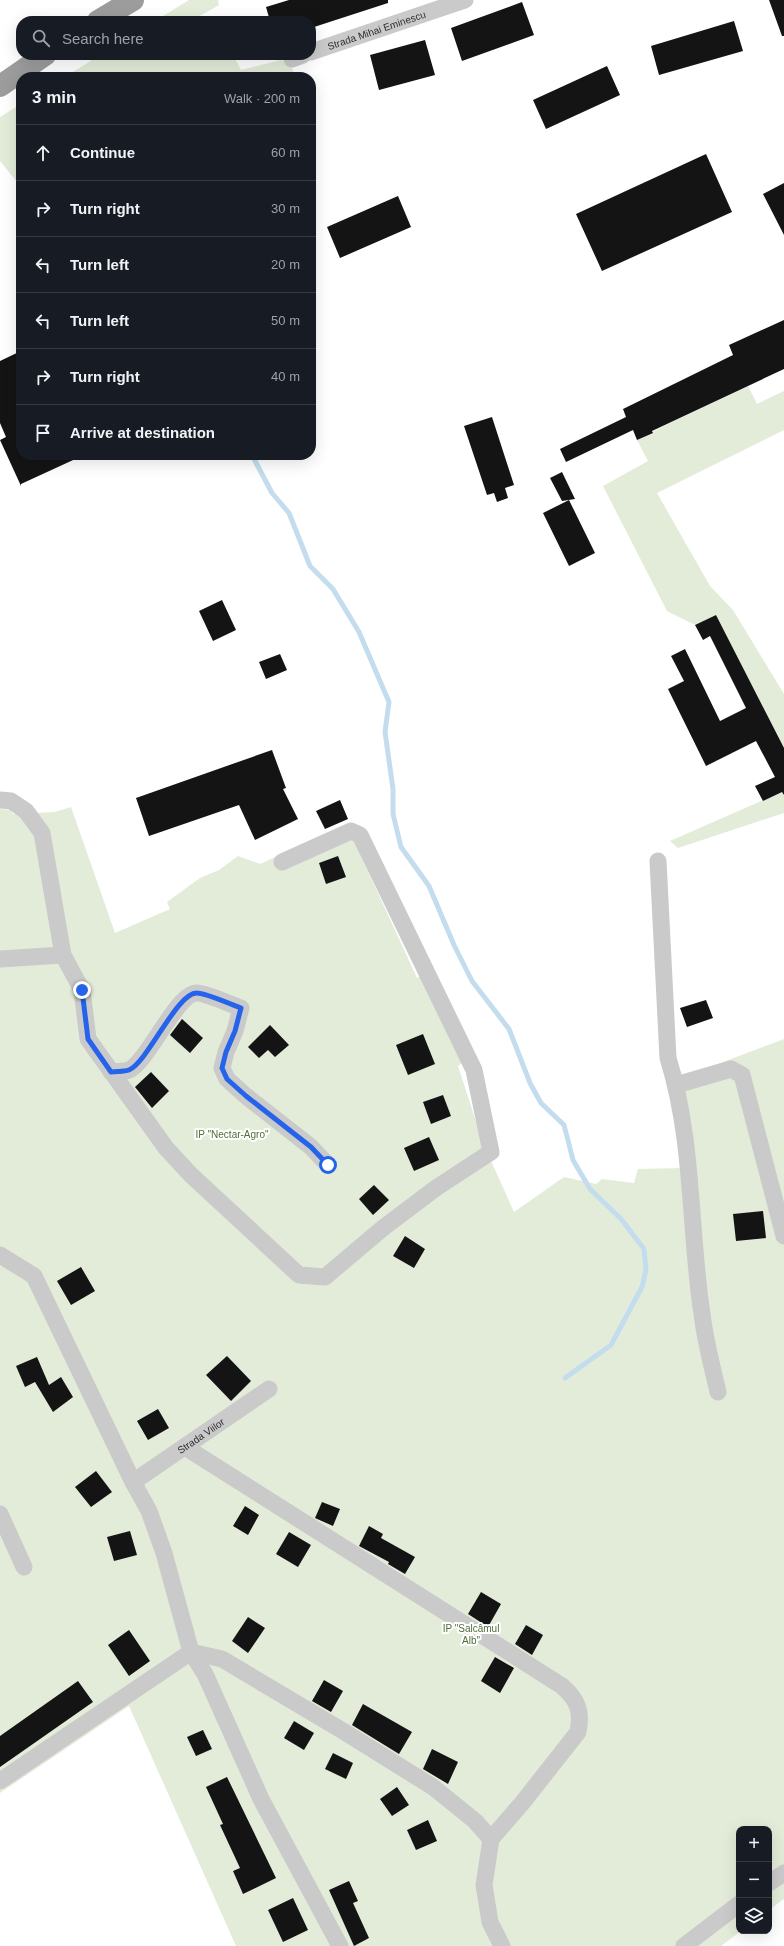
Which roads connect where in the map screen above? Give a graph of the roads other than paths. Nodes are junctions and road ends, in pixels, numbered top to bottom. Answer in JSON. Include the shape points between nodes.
{"nodes":[{"id":1,"x":133,"y":0,"type":"edge"},
{"id":2,"x":465,"y":0,"type":"edge"},
{"id":3,"x":106,"y":16,"type":"edge"},
{"id":4,"x":316,"y":50,"type":"edge"},
{"id":5,"x":38,"y":60,"type":"edge"},
{"id":6,"x":20,"y":72,"type":"edge"},
{"id":7,"x":16,"y":75,"type":"edge"},
{"id":8,"x":0,"y":86,"type":"edge"},
{"id":9,"x":0,"y":800,"type":"edge"},
{"id":10,"x":658,"y":861,"type":"dead end"},
{"id":11,"x":282,"y":862,"type":"dead end"},
{"id":12,"x":63,"y":955,"type":"junction"},
{"id":13,"x":0,"y":959,"type":"edge"},
{"id":14,"x":111,"y":1072,"type":"junction"},
{"id":15,"x":676,"y":1085,"type":"junction"},
{"id":16,"x":328,"y":1165,"type":"dead end"},
{"id":17,"x":784,"y":1236,"type":"edge"},
{"id":18,"x":0,"y":1255,"type":"edge"},
{"id":19,"x":269,"y":1389,"type":"dead end"},
{"id":20,"x":718,"y":1392,"type":"dead end"},
{"id":21,"x":185,"y":1447,"type":"junction"},
{"id":22,"x":132,"y":1482,"type":"junction"},
{"id":23,"x":0,"y":1514,"type":"edge"},
{"id":24,"x":24,"y":1567,"type":"dead end"},
{"id":25,"x":191,"y":1652,"type":"junction"},
{"id":26,"x":0,"y":1782,"type":"edge"},
{"id":27,"x":491,"y":1839,"type":"junction"},
{"id":28,"x":784,"y":1873,"type":"edge"},
{"id":29,"x":772,"y":1881,"type":"edge"},
{"id":30,"x":736,"y":1906,"type":"edge"},
{"id":31,"x":340,"y":1946,"type":"edge"},
{"id":32,"x":502,"y":1946,"type":"edge"},
{"id":33,"x":684,"y":1946,"type":"edge"}],
"edges":[{"from":1,"to":3,"type":"highway"},
{"from":2,"to":4,"type":"street","name":"Strada Mihai Eminescu"},
{"from":5,"to":6,"type":"highway"},
{"from":7,"to":8,"type":"highway"},
{"from":9,"to":12,"type":"street","via":[[11,801],[26,811],[42,833]]},
{"from":10,"to":15,"type":"street","via":[[668,1058]]},
{"from":11,"to":14,"type":"street","via":[[340,834],[351,831],[360,835],[474,1070],[491,1152],[436,1188],[325,1277],[299,1275],[227,1211],[186,1170],[166,1148]]},
{"from":12,"to":13,"type":"street"},
{"from":12,"to":14,"type":"street","via":[[82,990],[88,1039]]},
{"from":14,"to":16,"type":"street","via":[[130,1070],[190,995],[198,993],[241,1008],[222,1068],[227,1079],[311,1147]]},
{"from":15,"to":17,"type":"street","via":[[731,1069],[742,1075]]},
{"from":15,"to":20,"type":"street","via":[[690,1180],[702,1314]]},
{"from":18,"to":22,"type":"street","via":[[34,1276]]},
{"from":19,"to":21,"type":"street","name":"Strada Viilor"},
{"from":21,"to":22,"type":"street","name":"Strada Viilor"},
{"from":21,"to":27,"type":"street","via":[[570,1693],[581,1718],[578,1732]]},
{"from":22,"to":25,"type":"street","via":[[149,1511],[164,1553]]},
{"from":23,"to":24,"type":"street"},
{"from":25,"to":26,"type":"street"},
{"from":25,"to":27,"type":"street","via":[[222,1659],[433,1787],[475,1821]]},
{"from":25,"to":31,"type":"street","via":[[205,1674],[261,1799]]},
{"from":27,"to":32,"type":"street","via":[[484,1885],[490,1922]]},
{"from":28,"to":29,"type":"street"},
{"from":30,"to":33,"type":"street"}]}
